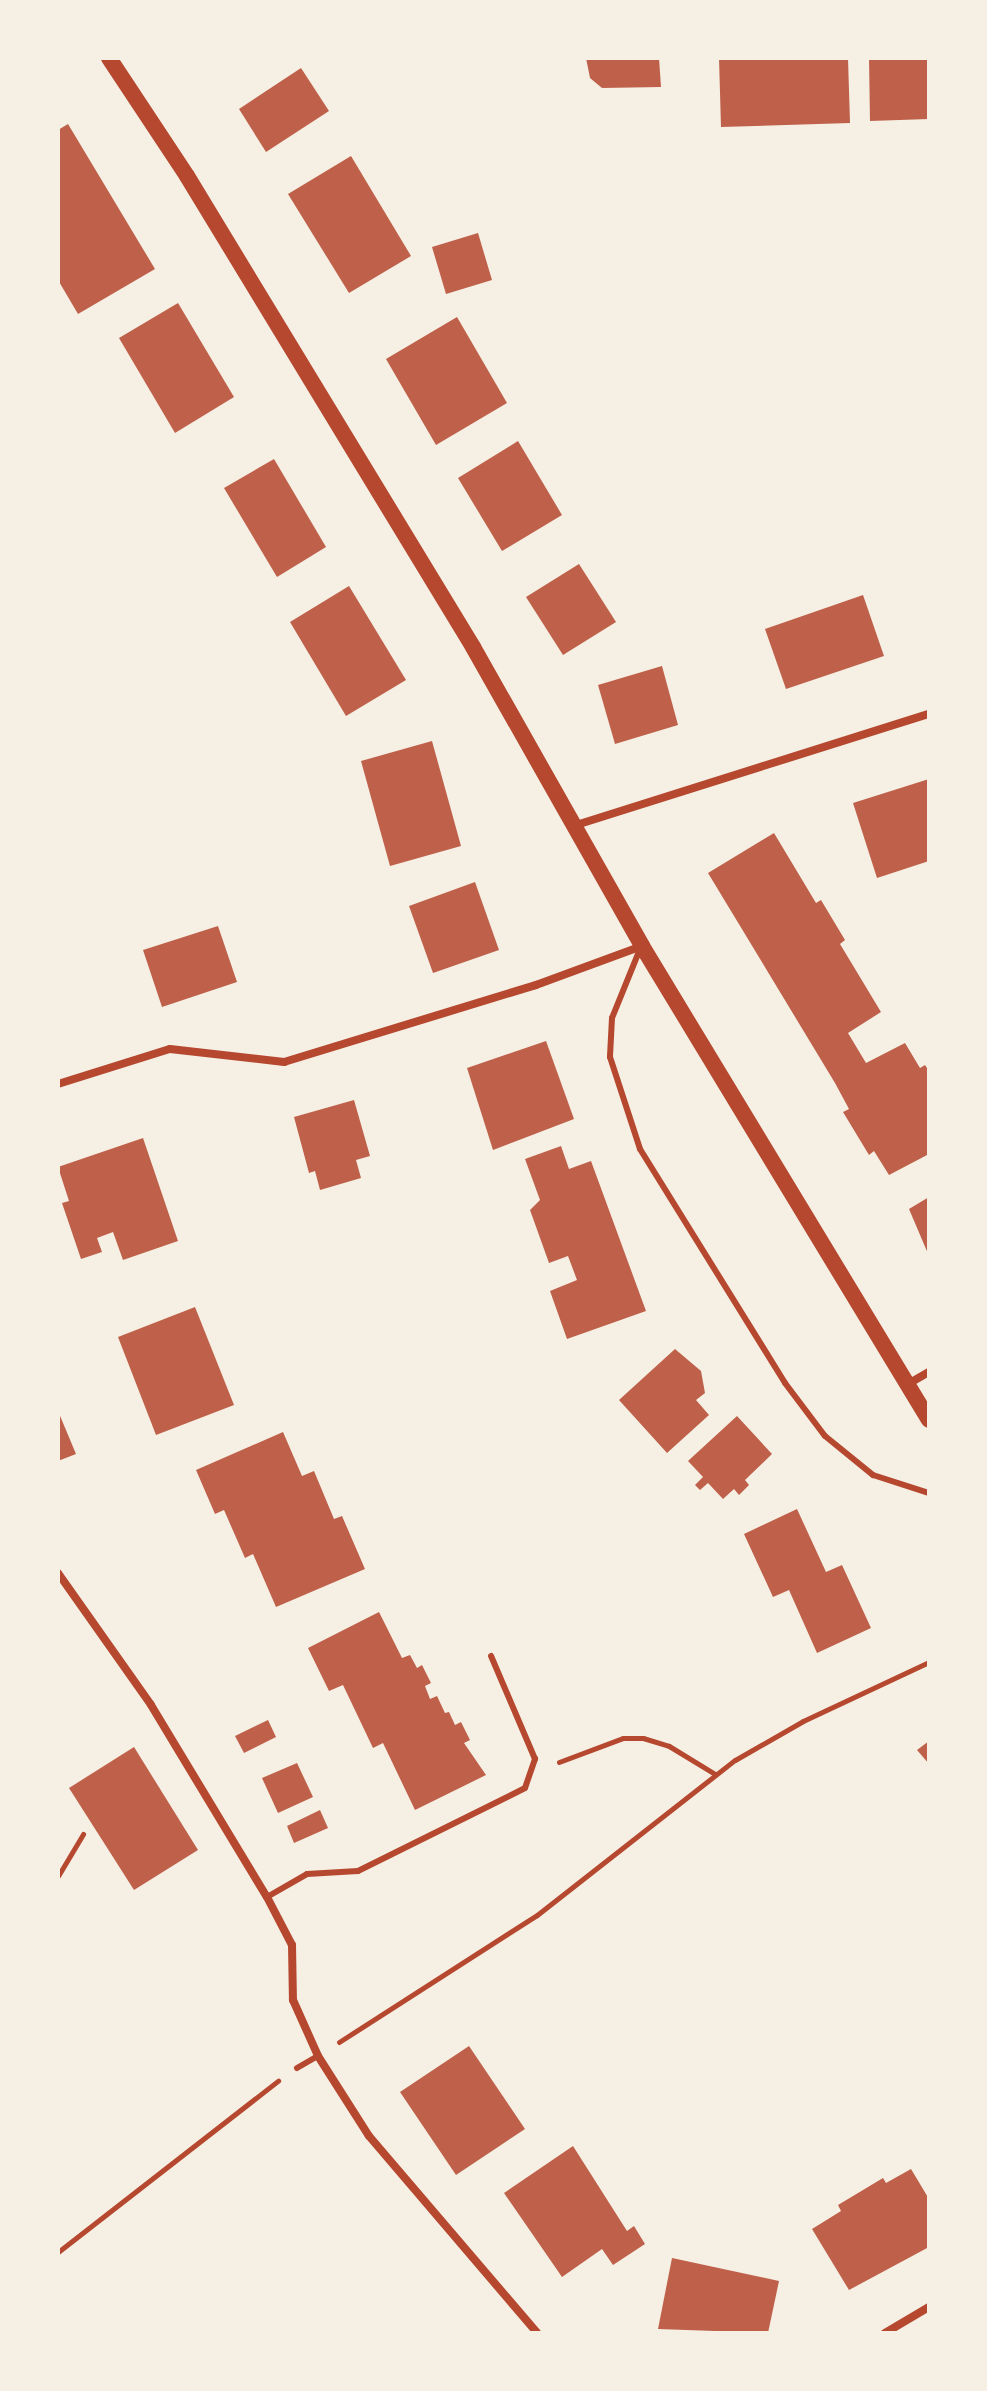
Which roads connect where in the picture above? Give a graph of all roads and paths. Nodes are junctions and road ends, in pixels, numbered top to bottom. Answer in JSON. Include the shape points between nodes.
{"nodes":[{"id":1,"x":109,"y":58,"type":"edge"},
{"id":2,"x":929,"y":714,"type":"edge"},
{"id":3,"x":573,"y":826,"type":"junction"},
{"id":4,"x":642,"y":946,"type":"junction"},
{"id":5,"x":58,"y":1084,"type":"edge"},
{"id":6,"x":929,"y":1372,"type":"edge"},
{"id":7,"x":908,"y":1384,"type":"junction"},
{"id":8,"x":929,"y":1420,"type":"edge"},
{"id":9,"x":929,"y":1493,"type":"edge"},
{"id":10,"x":58,"y":1573,"type":"edge"},
{"id":11,"x":491,"y":1656,"type":"dead end"},
{"id":12,"x":929,"y":1662,"type":"edge"},
{"id":13,"x":534,"y":1766,"type":"junction"},
{"id":14,"x":716,"y":1775,"type":"junction"},
{"id":15,"x":83,"y":1834,"type":"dead end"},
{"id":16,"x":58,"y":1876,"type":"edge"},
{"id":17,"x":267,"y":1897,"type":"junction"},
{"id":18,"x":318,"y":2056,"type":"junction"},
{"id":19,"x":297,"y":2068,"type":"joint"},
{"id":20,"x":58,"y":2252,"type":"edge"},
{"id":21,"x":929,"y":2307,"type":"edge"},
{"id":22,"x":537,"y":2333,"type":"edge"},
{"id":23,"x":885,"y":2333,"type":"edge"}],
"edges":[{"from":1,"to":3,"type":"main road","via":[[187,176],[473,647]]},
{"from":2,"to":3,"type":"street"},
{"from":3,"to":4,"type":"main road"},
{"from":4,"to":5,"type":"street","via":[[536,985],[284,1062],[170,1049]]},
{"from":4,"to":7,"type":"main road"},
{"from":4,"to":9,"type":"lane","via":[[620,991],[610,1057],[640,1149],[785,1383],[825,1436],[873,1475]]},
{"from":6,"to":7,"type":"street"},
{"from":7,"to":8,"type":"main road"},
{"from":10,"to":17,"type":"street","via":[[151,1705]]},
{"from":11,"to":13,"type":"lane"},
{"from":12,"to":14,"type":"path","via":[[803,1721]]},
{"from":13,"to":14,"type":"path","via":[[565,1761],[623,1738],[643,1738],[669,1746]]},
{"from":13,"to":17,"type":"lane","via":[[525,1788],[511,1798],[358,1871],[307,1874]]},
{"from":14,"to":18,"type":"path","via":[[537,1915]]},
{"from":15,"to":16,"type":"path"},
{"from":17,"to":18,"type":"street","via":[[292,1945],[293,2000]]},
{"from":18,"to":19,"type":"lane"},
{"from":18,"to":22,"type":"street","via":[[369,2136]]},
{"from":19,"to":20,"type":"path"},
{"from":21,"to":23,"type":"street"}]}
